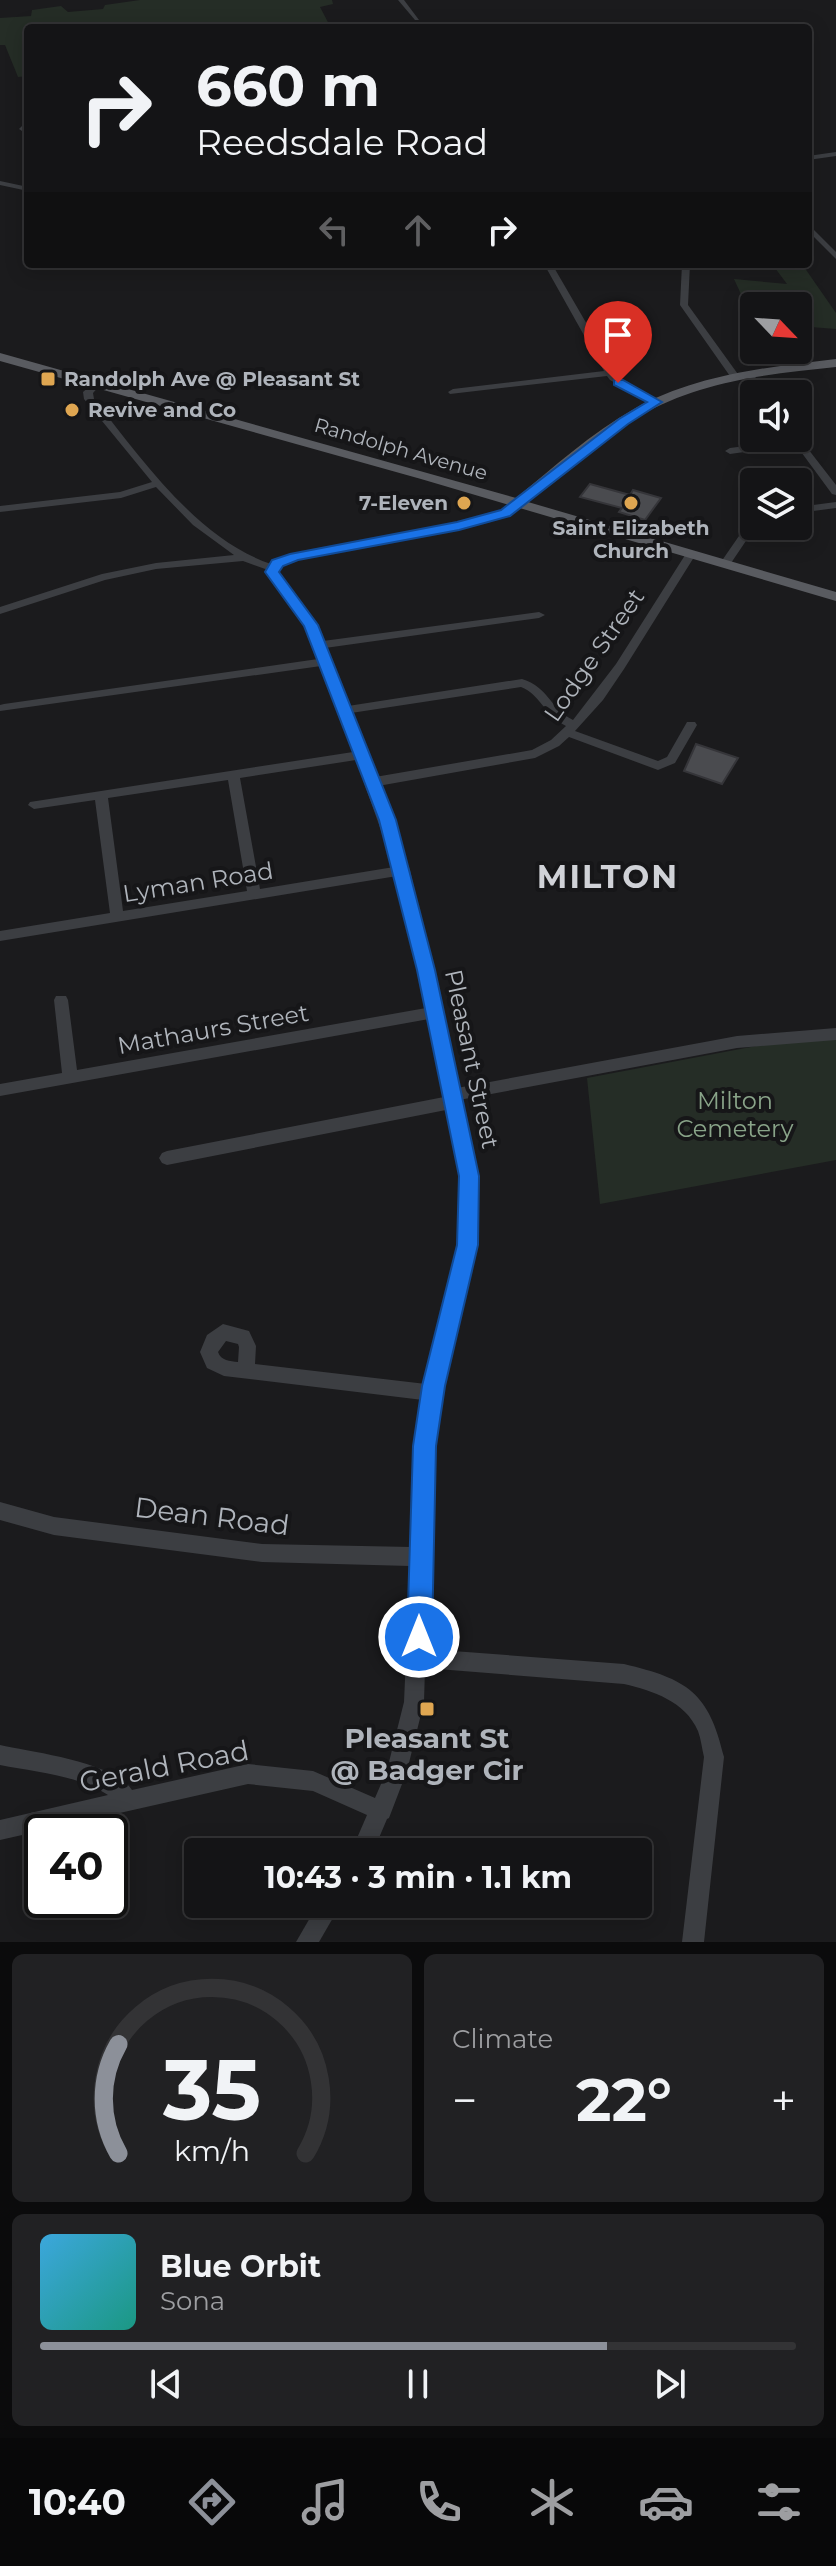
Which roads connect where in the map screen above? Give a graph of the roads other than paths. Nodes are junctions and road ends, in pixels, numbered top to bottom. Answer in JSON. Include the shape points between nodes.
{"nodes":[{"id":1,"x":401,"y":0,"type":"edge"},
{"id":2,"x":417,"y":19,"type":"dead end"},
{"id":3,"x":836,"y":154,"type":"edge"},
{"id":4,"x":812,"y":157,"type":"edge"},
{"id":5,"x":0,"y":183,"type":"edge"},
{"id":6,"x":24,"y":188,"type":"edge"},
{"id":7,"x":812,"y":230,"type":"edge"},
{"id":8,"x":836,"y":257,"type":"edge"},
{"id":9,"x":550,"y":268,"type":"edge"},
{"id":10,"x":686,"y":268,"type":"edge"},
{"id":11,"x":0,"y":357,"type":"edge"},
{"id":12,"x":836,"y":363,"type":"edge"},
{"id":13,"x":610,"y":373,"type":"junction"},
{"id":14,"x":742,"y":376,"type":"junction"},
{"id":15,"x":747,"y":380,"type":"edge"},
{"id":16,"x":96,"y":384,"type":"junction"},
{"id":17,"x":453,"y":392,"type":"dead end"},
{"id":18,"x":656,"y":402,"type":"junction"},
{"id":19,"x":740,"y":449,"type":"edge"},
{"id":20,"x":730,"y":451,"type":"dead end"},
{"id":21,"x":806,"y":452,"type":"edge"},
{"id":22,"x":157,"y":484,"type":"junction"},
{"id":23,"x":836,"y":492,"type":"edge"},
{"id":24,"x":518,"y":503,"type":"junction"},
{"id":25,"x":836,"y":505,"type":"edge"},
{"id":26,"x":812,"y":508,"type":"edge"},
{"id":27,"x":0,"y":509,"type":"edge"},
{"id":28,"x":742,"y":540,"type":"edge"},
{"id":29,"x":691,"y":554,"type":"junction"},
{"id":30,"x":241,"y":558,"type":"junction"},
{"id":31,"x":725,"y":564,"type":"junction"},
{"id":32,"x":273,"y":568,"type":"junction"},
{"id":33,"x":836,"y":597,"type":"edge"},
{"id":34,"x":0,"y":611,"type":"edge"},
{"id":35,"x":539,"y":615,"type":"dead end"},
{"id":36,"x":319,"y":645,"type":"junction"},
{"id":37,"x":326,"y":662,"type":"junction"},
{"id":38,"x":4,"y":708,"type":"dead end"},
{"id":39,"x":346,"y":710,"type":"junction"},
{"id":40,"x":691,"y":725,"type":"dead end"},
{"id":41,"x":572,"y":729,"type":"junction"},
{"id":42,"x":363,"y":755,"type":"junction"},
{"id":43,"x":233,"y":775,"type":"junction"},
{"id":44,"x":374,"y":782,"type":"junction"},
{"id":45,"x":101,"y":795,"type":"junction"},
{"id":46,"x":34,"y":805,"type":"dead end"},
{"id":47,"x":403,"y":870,"type":"junction"},
{"id":48,"x":254,"y":895,"type":"junction"},
{"id":49,"x":117,"y":918,"type":"junction"},
{"id":50,"x":0,"y":936,"type":"edge"},
{"id":51,"x":61,"y":1000,"type":"dead end"},
{"id":52,"x":434,"y":1012,"type":"junction"},
{"id":53,"x":836,"y":1034,"type":"edge"},
{"id":54,"x":70,"y":1077,"type":"junction"},
{"id":55,"x":0,"y":1090,"type":"edge"},
{"id":56,"x":453,"y":1099,"type":"junction"},
{"id":57,"x":167,"y":1158,"type":"dead end"},
{"id":58,"x":246,"y":1370,"type":"dead end"},
{"id":59,"x":432,"y":1393,"type":"junction"},
{"id":60,"x":0,"y":1511,"type":"edge"},
{"id":61,"x":419,"y":1557,"type":"junction"},
{"id":62,"x":419,"y":1658,"type":"junction"},
{"id":63,"x":0,"y":1755,"type":"edge"},
{"id":64,"x":126,"y":1800,"type":"junction"},
{"id":65,"x":382,"y":1811,"type":"junction"},
{"id":66,"x":0,"y":1830,"type":"edge"},
{"id":67,"x":369,"y":1838,"type":"edge"},
{"id":68,"x":322,"y":1918,"type":"edge"},
{"id":69,"x":307,"y":1942,"type":"edge"},
{"id":70,"x":693,"y":1942,"type":"edge"}],
"edges":[{"from":1,"to":2,"type":"street"},
{"from":3,"to":4,"type":"street"},
{"from":5,"to":6,"type":"street"},
{"from":7,"to":8,"type":"street"},
{"from":9,"to":13,"type":"street"},
{"from":10,"to":14,"type":"street","via":[[684,305]]},
{"from":11,"to":16,"type":"main road","name":"Randolph Avenue"},
{"from":12,"to":14,"type":"main road"},
{"from":13,"to":17,"type":"street"},
{"from":13,"to":18,"type":"street"},
{"from":14,"to":15,"type":"street"},
{"from":14,"to":18,"type":"main road"},
{"from":16,"to":22,"type":"street","via":[[89,399]]},
{"from":16,"to":24,"type":"main road","name":"Randolph Avenue"},
{"from":18,"to":24,"type":"main road"},
{"from":19,"to":20,"type":"street"},
{"from":21,"to":23,"type":"street"},
{"from":22,"to":27,"type":"street","via":[[121,495]]},
{"from":22,"to":30,"type":"street"},
{"from":24,"to":29,"type":"main road","name":"Randolph Avenue"},
{"from":24,"to":32,"type":"street","via":[[486,520],[295,557]]},
{"from":25,"to":26,"type":"street"},
{"from":28,"to":31,"type":"street"},
{"from":29,"to":31,"type":"main road","name":"Randolph Avenue"},
{"from":29,"to":41,"type":"street","name":"Lodge Street"},
{"from":30,"to":32,"type":"street"},
{"from":30,"to":34,"type":"street","via":[[102,577]]},
{"from":31,"to":33,"type":"main road","name":"Randolph Avenue"},
{"from":32,"to":36,"type":"street","name":"Pleasant Street","via":[[273,577],[306,615]]},
{"from":35,"to":36,"type":"street"},
{"from":36,"to":37,"type":"street","name":"Pleasant Street"},
{"from":37,"to":38,"type":"street"},
{"from":37,"to":39,"type":"street","name":"Pleasant Street"},
{"from":39,"to":41,"type":"street","via":[[522,683],[535,688]]},
{"from":39,"to":42,"type":"street","name":"Pleasant Street"},
{"from":40,"to":41,"type":"street","via":[[662,766]]},
{"from":41,"to":44,"type":"street","name":"Lodge Street","via":[[555,746],[535,754]]},
{"from":42,"to":43,"type":"street"},
{"from":42,"to":44,"type":"street","name":"Pleasant Street"},
{"from":43,"to":45,"type":"street"},
{"from":43,"to":48,"type":"street"},
{"from":44,"to":47,"type":"street","name":"Pleasant Street"},
{"from":45,"to":46,"type":"street"},
{"from":45,"to":49,"type":"street"},
{"from":47,"to":48,"type":"street","name":"Lyman Road"},
{"from":47,"to":52,"type":"street","name":"Pleasant Street"},
{"from":48,"to":49,"type":"street","name":"Lyman Road"},
{"from":49,"to":50,"type":"street","name":"Lyman Road"},
{"from":51,"to":54,"type":"street"},
{"from":52,"to":54,"type":"street","name":"Mathaurs Street"},
{"from":52,"to":56,"type":"street","name":"Pleasant Street"},
{"from":53,"to":56,"type":"street","via":[[721,1045]]},
{"from":54,"to":55,"type":"street","name":"Mathaurs Street"},
{"from":56,"to":57,"type":"street"},
{"from":56,"to":59,"type":"street","name":"Pleasant Street","via":[[469,1176],[470,1231]]},
{"from":58,"to":59,"type":"street"},
{"from":59,"to":61,"type":"street","name":"Pleasant Street"},
{"from":60,"to":61,"type":"street","name":"Dean Road","via":[[54,1526],[262,1553]]},
{"from":61,"to":62,"type":"street","name":"Pleasant Street"},
{"from":62,"to":65,"type":"street","name":"Pleasant Street","via":[[407,1738]]},
{"from":62,"to":70,"type":"street","via":[[611,1671],[659,1683],[690,1702],[710,1731],[714,1757]]},
{"from":63,"to":64,"type":"street","via":[[104,1780],[121,1789]]},
{"from":64,"to":65,"type":"street","name":"Gerald Road","via":[[231,1776],[267,1774],[329,1786]]},
{"from":64,"to":66,"type":"street","name":"Gerald Road"},
{"from":65,"to":67,"type":"street","name":"Pleasant Street"},
{"from":68,"to":69,"type":"street"}]}
